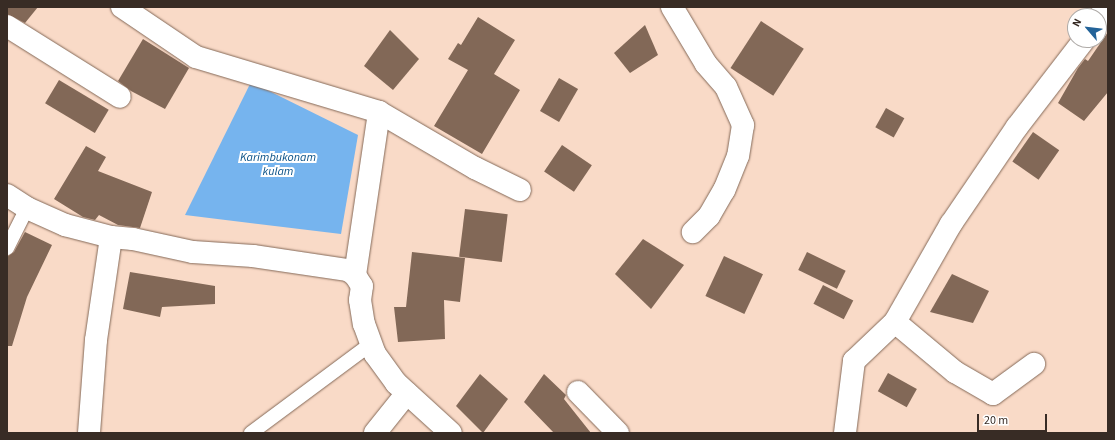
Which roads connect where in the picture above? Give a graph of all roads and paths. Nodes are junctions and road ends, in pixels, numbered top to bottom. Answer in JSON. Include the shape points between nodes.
{"nodes":[{"id":1,"x":122,"y":7,"type":"edge"},
{"id":2,"x":672,"y":7,"type":"edge"},
{"id":3,"x":7,"y":26,"type":"edge"},
{"id":4,"x":1078,"y":48,"type":"edge"},
{"id":5,"x":120,"y":97,"type":"dead end"},
{"id":6,"x":379,"y":112,"type":"junction"},
{"id":7,"x":520,"y":190,"type":"dead end"},
{"id":8,"x":7,"y":196,"type":"edge"},
{"id":9,"x":27,"y":208,"type":"junction"},
{"id":10,"x":693,"y":232,"type":"dead end"},
{"id":11,"x":112,"y":237,"type":"junction"},
{"id":12,"x":7,"y":248,"type":"edge"},
{"id":13,"x":355,"y":275,"type":"junction"},
{"id":14,"x":895,"y":322,"type":"junction"},
{"id":15,"x":372,"y":344,"type":"junction"},
{"id":16,"x":1034,"y":364,"type":"dead end"},
{"id":17,"x":578,"y":392,"type":"dead end"},
{"id":18,"x":407,"y":393,"type":"junction"},
{"id":19,"x":88,"y":433,"type":"edge"},
{"id":20,"x":250,"y":433,"type":"edge"},
{"id":21,"x":376,"y":433,"type":"edge"},
{"id":22,"x":451,"y":433,"type":"edge"},
{"id":23,"x":618,"y":433,"type":"edge"},
{"id":24,"x":845,"y":433,"type":"edge"}],
"edges":[{"from":1,"to":6,"type":"street","via":[[196,57]]},
{"from":2,"to":10,"type":"street","via":[[706,64],[726,87],[743,125],[738,156],[724,190],[709,216]]},
{"from":3,"to":5,"type":"street"},
{"from":4,"to":14,"type":"street","via":[[1017,127],[951,224]]},
{"from":6,"to":7,"type":"street","via":[[475,168]]},
{"from":6,"to":13,"type":"street"},
{"from":8,"to":9,"type":"street"},
{"from":9,"to":11,"type":"street","via":[[65,225]]},
{"from":9,"to":12,"type":"lane"},
{"from":11,"to":13,"type":"street","via":[[193,252],[254,256],[338,268]]},
{"from":11,"to":19,"type":"street","via":[[96,340]]},
{"from":13,"to":15,"type":"street","via":[[362,286],[360,300],[364,324]]},
{"from":14,"to":16,"type":"street","via":[[955,372],[993,394]]},
{"from":14,"to":24,"type":"street","via":[[854,361]]},
{"from":15,"to":18,"type":"street","via":[[375,354],[396,383]]},
{"from":15,"to":20,"type":"lane"},
{"from":17,"to":23,"type":"street"},
{"from":18,"to":21,"type":"street"},
{"from":18,"to":22,"type":"street"}]}
